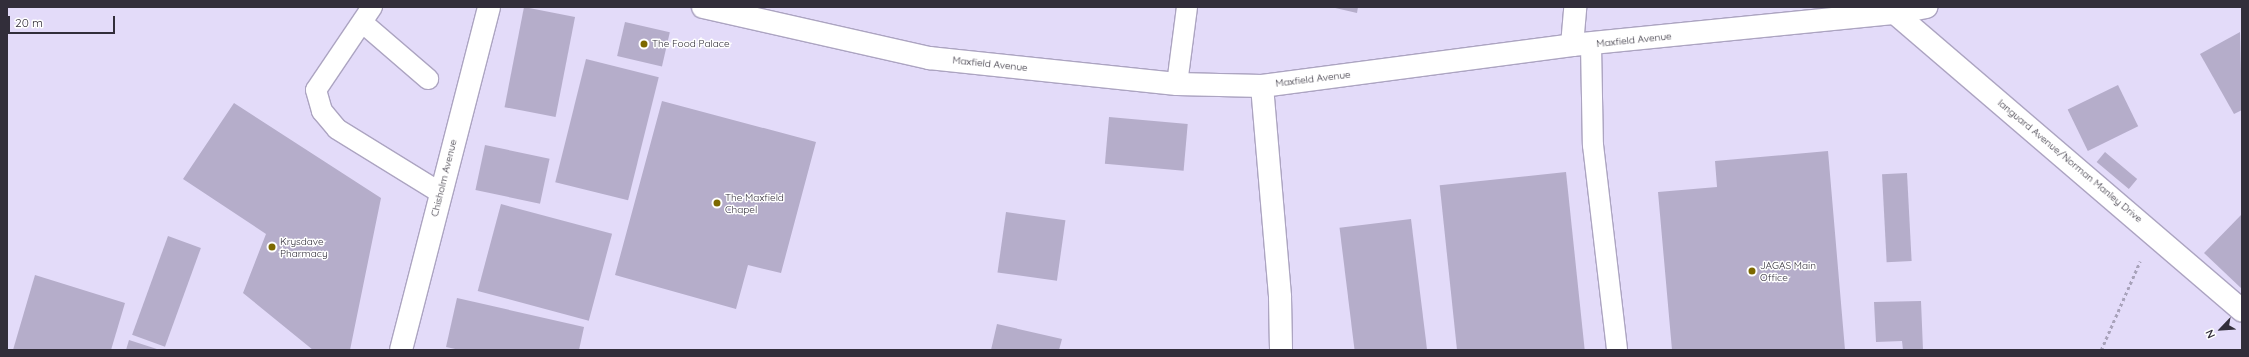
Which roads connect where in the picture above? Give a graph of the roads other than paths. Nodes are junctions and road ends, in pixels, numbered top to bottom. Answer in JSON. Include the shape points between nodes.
{"nodes":[{"id":1,"x":489,"y":7,"type":"edge"},
{"id":2,"x":703,"y":7,"type":"edge"},
{"id":3,"x":1187,"y":7,"type":"edge"},
{"id":4,"x":1575,"y":7,"type":"edge"},
{"id":5,"x":1926,"y":7,"type":"edge"},
{"id":6,"x":1870,"y":11,"type":"edge"},
{"id":7,"x":1895,"y":13,"type":"junction"},
{"id":8,"x":367,"y":15,"type":"edge"},
{"id":9,"x":1582,"y":45,"type":"junction"},
{"id":10,"x":428,"y":79,"type":"dead end"},
{"id":11,"x":1177,"y":84,"type":"junction"},
{"id":12,"x":1262,"y":86,"type":"junction"},
{"id":13,"x":439,"y":192,"type":"junction"},
{"id":14,"x":2242,"y":310,"type":"edge"},
{"id":15,"x":401,"y":350,"type":"edge"},
{"id":16,"x":1281,"y":350,"type":"edge"},
{"id":17,"x":1617,"y":350,"type":"edge"}],
"edges":[{"from":1,"to":13,"type":"main road","name":"Chisholm Avenue"},
{"from":2,"to":11,"type":"main road","name":"Maxfield Avenue","via":[[929,58]]},
{"from":3,"to":11,"type":"lane"},
{"from":4,"to":9,"type":"main road"},
{"from":5,"to":7,"type":"main road","name":"Maxfield Avenue"},
{"from":6,"to":7,"type":"main road","name":"Maxfield Avenue"},
{"from":6,"to":9,"type":"main road","name":"Maxfield Avenue"},
{"from":7,"to":14,"type":"main road","name":"languard Avenue/Norman Manley Drive","via":[[2153,231]]},
{"from":8,"to":10,"type":"lane"},
{"from":8,"to":13,"type":"lane","via":[[316,90],[322,110],[337,129]]},
{"from":9,"to":12,"type":"main road","name":"Maxfield Avenue"},
{"from":9,"to":17,"type":"lane"},
{"from":11,"to":12,"type":"main road","name":"Maxfield Avenue"},
{"from":12,"to":16,"type":"main road","via":[[1280,297]]},
{"from":13,"to":15,"type":"main road","name":"Chisholm Avenue"}]}
